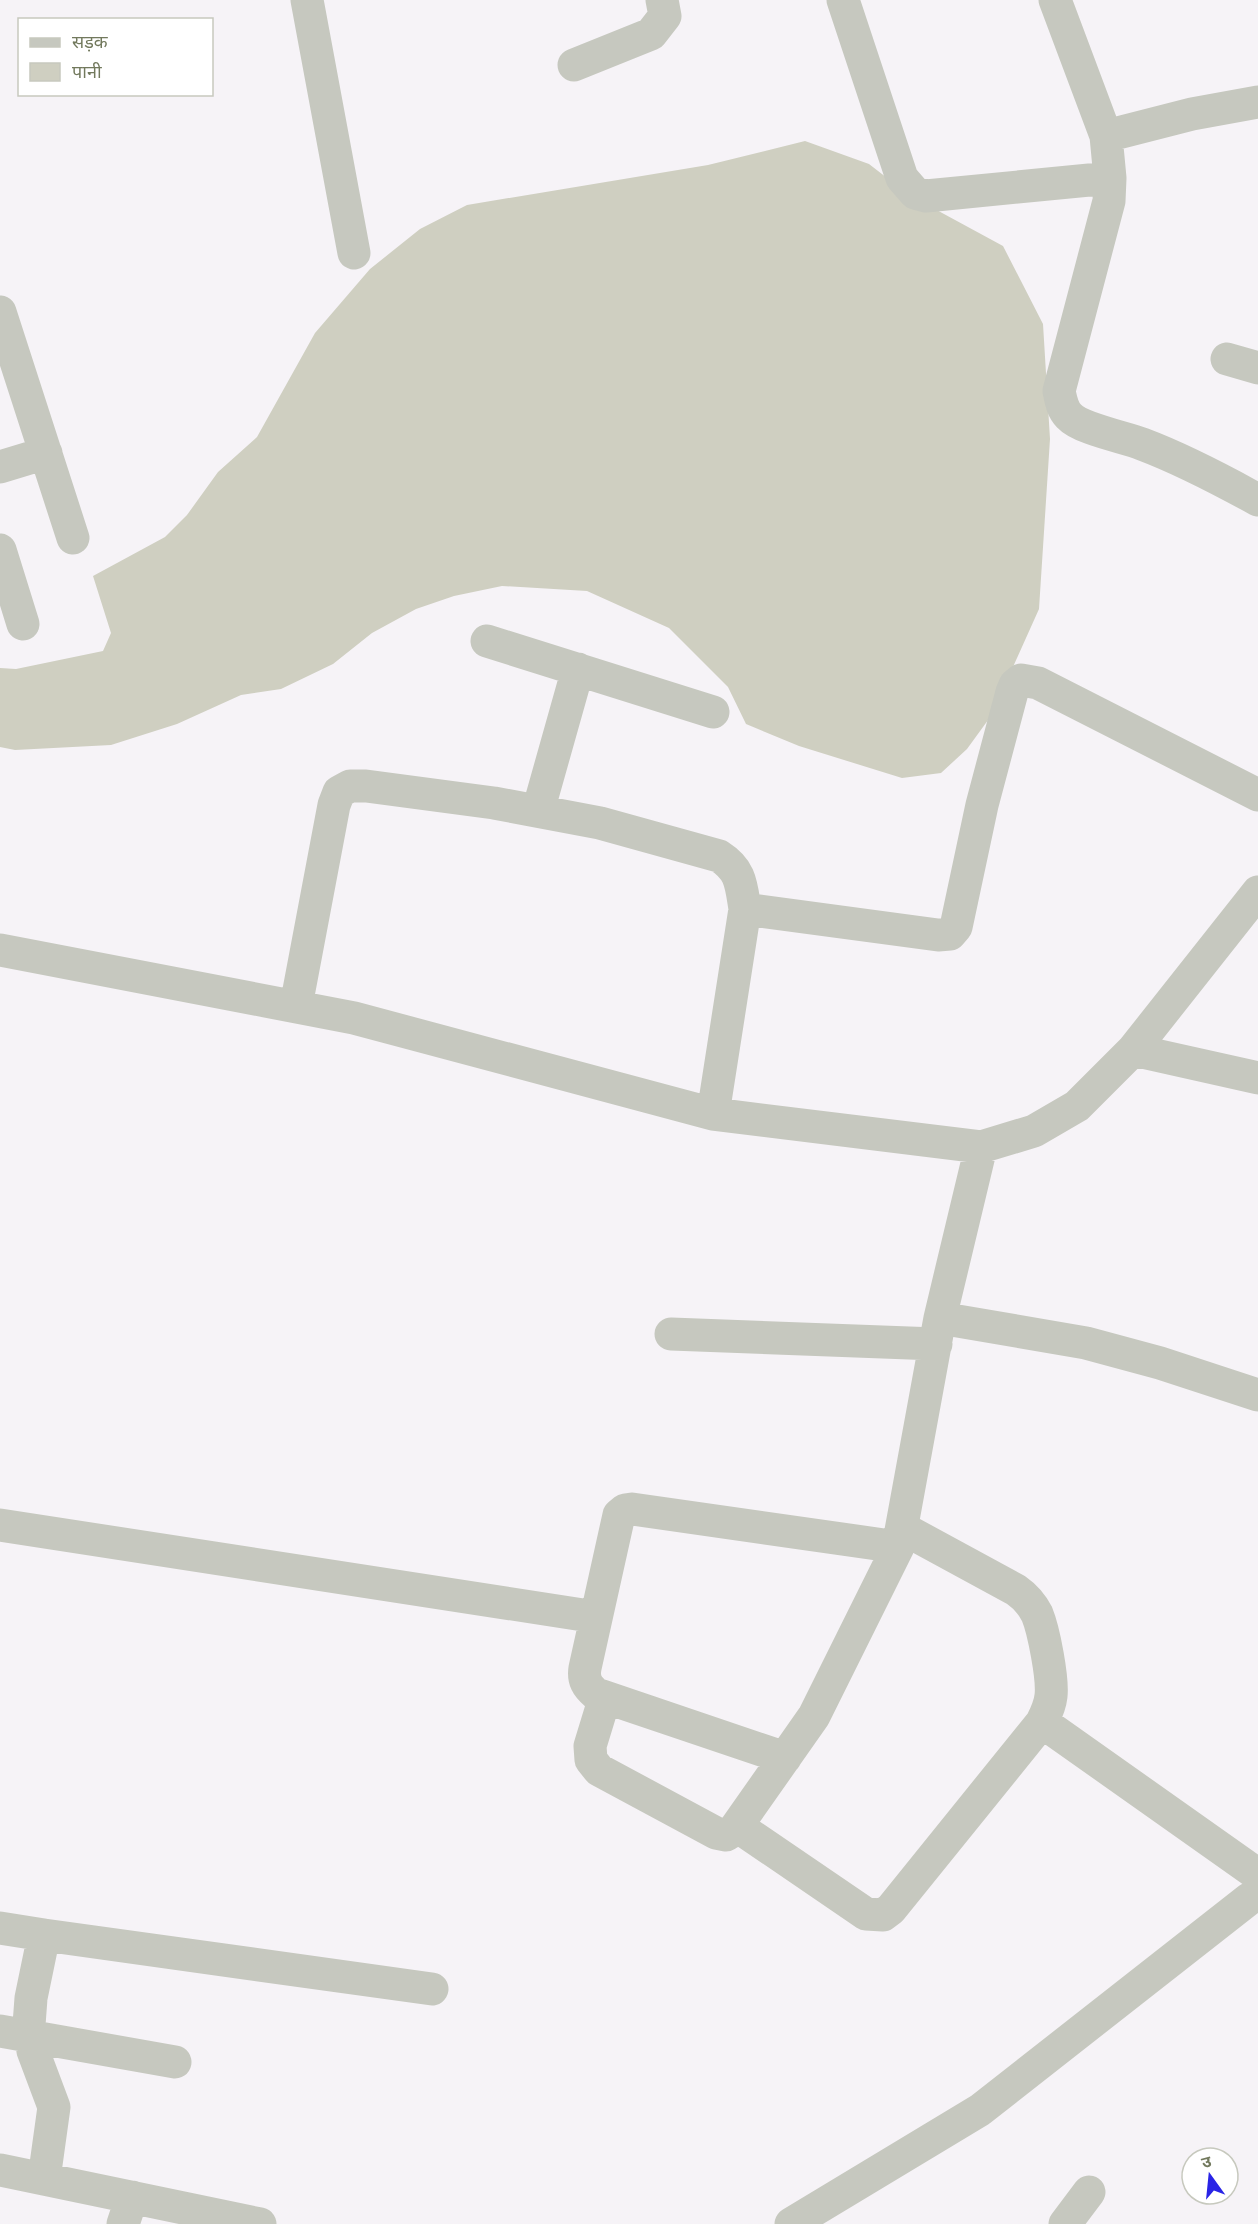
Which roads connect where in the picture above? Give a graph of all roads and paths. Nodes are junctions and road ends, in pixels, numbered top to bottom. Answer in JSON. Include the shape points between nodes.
{"nodes":[{"id":1,"x":307,"y":0,"type":"edge"},
{"id":2,"x":662,"y":0,"type":"edge"},
{"id":3,"x":843,"y":0,"type":"edge"},
{"id":4,"x":1055,"y":0,"type":"edge"},
{"id":5,"x":574,"y":65,"type":"dead end"},
{"id":6,"x":1258,"y":102,"type":"edge"},
{"id":7,"x":1106,"y":136,"type":"junction"},
{"id":8,"x":1110,"y":178,"type":"junction"},
{"id":9,"x":354,"y":253,"type":"dead end"},
{"id":10,"x":1,"y":317,"type":"edge"},
{"id":11,"x":1227,"y":359,"type":"dead end"},
{"id":12,"x":1258,"y":368,"type":"edge"},
{"id":13,"x":46,"y":453,"type":"junction"},
{"id":14,"x":0,"y":467,"type":"edge"},
{"id":15,"x":1258,"y":500,"type":"edge"},
{"id":16,"x":73,"y":538,"type":"dead end"},
{"id":17,"x":0,"y":550,"type":"edge"},
{"id":18,"x":23,"y":624,"type":"dead end"},
{"id":19,"x":487,"y":641,"type":"dead end"},
{"id":20,"x":578,"y":669,"type":"junction"},
{"id":21,"x":713,"y":712,"type":"dead end"},
{"id":22,"x":1258,"y":795,"type":"edge"},
{"id":23,"x":538,"y":811,"type":"junction"},
{"id":24,"x":1258,"y":892,"type":"edge"},
{"id":25,"x":745,"y":909,"type":"junction"},
{"id":26,"x":0,"y":950,"type":"edge"},
{"id":27,"x":296,"y":1006,"type":"junction"},
{"id":28,"x":1132,"y":1050,"type":"junction"},
{"id":29,"x":1258,"y":1078,"type":"edge"},
{"id":30,"x":713,"y":1114,"type":"junction"},
{"id":31,"x":981,"y":1147,"type":"junction"},
{"id":32,"x":938,"y":1331,"type":"junction"},
{"id":33,"x":671,"y":1334,"type":"dead end"},
{"id":34,"x":1258,"y":1395,"type":"edge"},
{"id":35,"x":0,"y":1525,"type":"edge"},
{"id":36,"x":900,"y":1537,"type":"junction"},
{"id":37,"x":596,"y":1617,"type":"junction"},
{"id":38,"x":605,"y":1697,"type":"junction"},
{"id":39,"x":1042,"y":1722,"type":"junction"},
{"id":40,"x":785,"y":1758,"type":"junction"},
{"id":41,"x":737,"y":1826,"type":"junction"},
{"id":42,"x":1255,"y":1890,"type":"edge"},
{"id":43,"x":0,"y":1928,"type":"edge"},
{"id":44,"x":44,"y":1935,"type":"junction"},
{"id":45,"x":432,"y":1989,"type":"dead end"},
{"id":46,"x":16,"y":2034,"type":"edge"},
{"id":47,"x":175,"y":2062,"type":"dead end"},
{"id":48,"x":0,"y":2170,"type":"edge"},
{"id":49,"x":44,"y":2179,"type":"junction"},
{"id":50,"x":1089,"y":2193,"type":"dead end"},
{"id":51,"x":128,"y":2211,"type":"edge"},
{"id":52,"x":260,"y":2224,"type":"edge"},
{"id":53,"x":791,"y":2224,"type":"edge"},
{"id":54,"x":1065,"y":2224,"type":"edge"}],
"edges":[{"from":1,"to":9,"type":"street"},
{"from":2,"to":5,"type":"street","via":[[665,16],[651,34]]},
{"from":3,"to":8,"type":"street","via":[[902,178],[915,193],[926,196]]},
{"from":4,"to":7,"type":"street"},
{"from":6,"to":7,"type":"street"},
{"from":7,"to":8,"type":"street"},
{"from":8,"to":15,"type":"street","via":[[1109,201],[1059,391],[1062,406],[1070,418],[1084,425],[1174,457]]},
{"from":10,"to":13,"type":"street"},
{"from":11,"to":12,"type":"street"},
{"from":13,"to":14,"type":"street"},
{"from":13,"to":16,"type":"street"},
{"from":17,"to":18,"type":"street"},
{"from":19,"to":20,"type":"street"},
{"from":20,"to":21,"type":"street"},
{"from":20,"to":23,"type":"street"},
{"from":22,"to":25,"type":"street","via":[[1038,683],[1021,680],[1012,692],[956,927],[950,934]]},
{"from":23,"to":25,"type":"street","via":[[719,855],[732,864],[741,882]]},
{"from":23,"to":27,"type":"street","via":[[366,786],[350,786],[339,792]]},
{"from":24,"to":28,"type":"street"},
{"from":25,"to":30,"type":"street"},
{"from":26,"to":27,"type":"street"},
{"from":27,"to":30,"type":"street"},
{"from":28,"to":29,"type":"street"},
{"from":28,"to":31,"type":"street","via":[[1077,1106],[1034,1131]]},
{"from":30,"to":31,"type":"street"},
{"from":31,"to":32,"type":"street"},
{"from":32,"to":33,"type":"street"},
{"from":32,"to":34,"type":"street","via":[[1086,1343]]},
{"from":32,"to":36,"type":"street"},
{"from":35,"to":37,"type":"street"},
{"from":36,"to":37,"type":"street","via":[[625,1510],[618,1515],[615,1526]]},
{"from":36,"to":39,"type":"street","via":[[1017,1590],[1029,1600],[1038,1616],[1051,1673],[1052,1695]]},
{"from":36,"to":40,"type":"street","via":[[814,1716]]},
{"from":37,"to":38,"type":"street","via":[[584,1678],[588,1687]]},
{"from":38,"to":40,"type":"street"},
{"from":38,"to":41,"type":"street","via":[[590,1746],[591,1760],[599,1770],[716,1833],[726,1834]]},
{"from":39,"to":41,"type":"street","via":[[891,1909],[882,1915],[866,1914]]},
{"from":39,"to":42,"type":"street"},
{"from":40,"to":41,"type":"street"},
{"from":42,"to":53,"type":"street","via":[[980,2110]]},
{"from":43,"to":44,"type":"street"},
{"from":44,"to":45,"type":"street"},
{"from":44,"to":46,"type":"street","via":[[29,2025]]},
{"from":46,"to":47,"type":"street"},
{"from":46,"to":49,"type":"street","via":[[33,2051],[54,2107]]},
{"from":48,"to":49,"type":"street"},
{"from":49,"to":51,"type":"street"},
{"from":50,"to":54,"type":"street"},
{"from":51,"to":52,"type":"street"}]}
